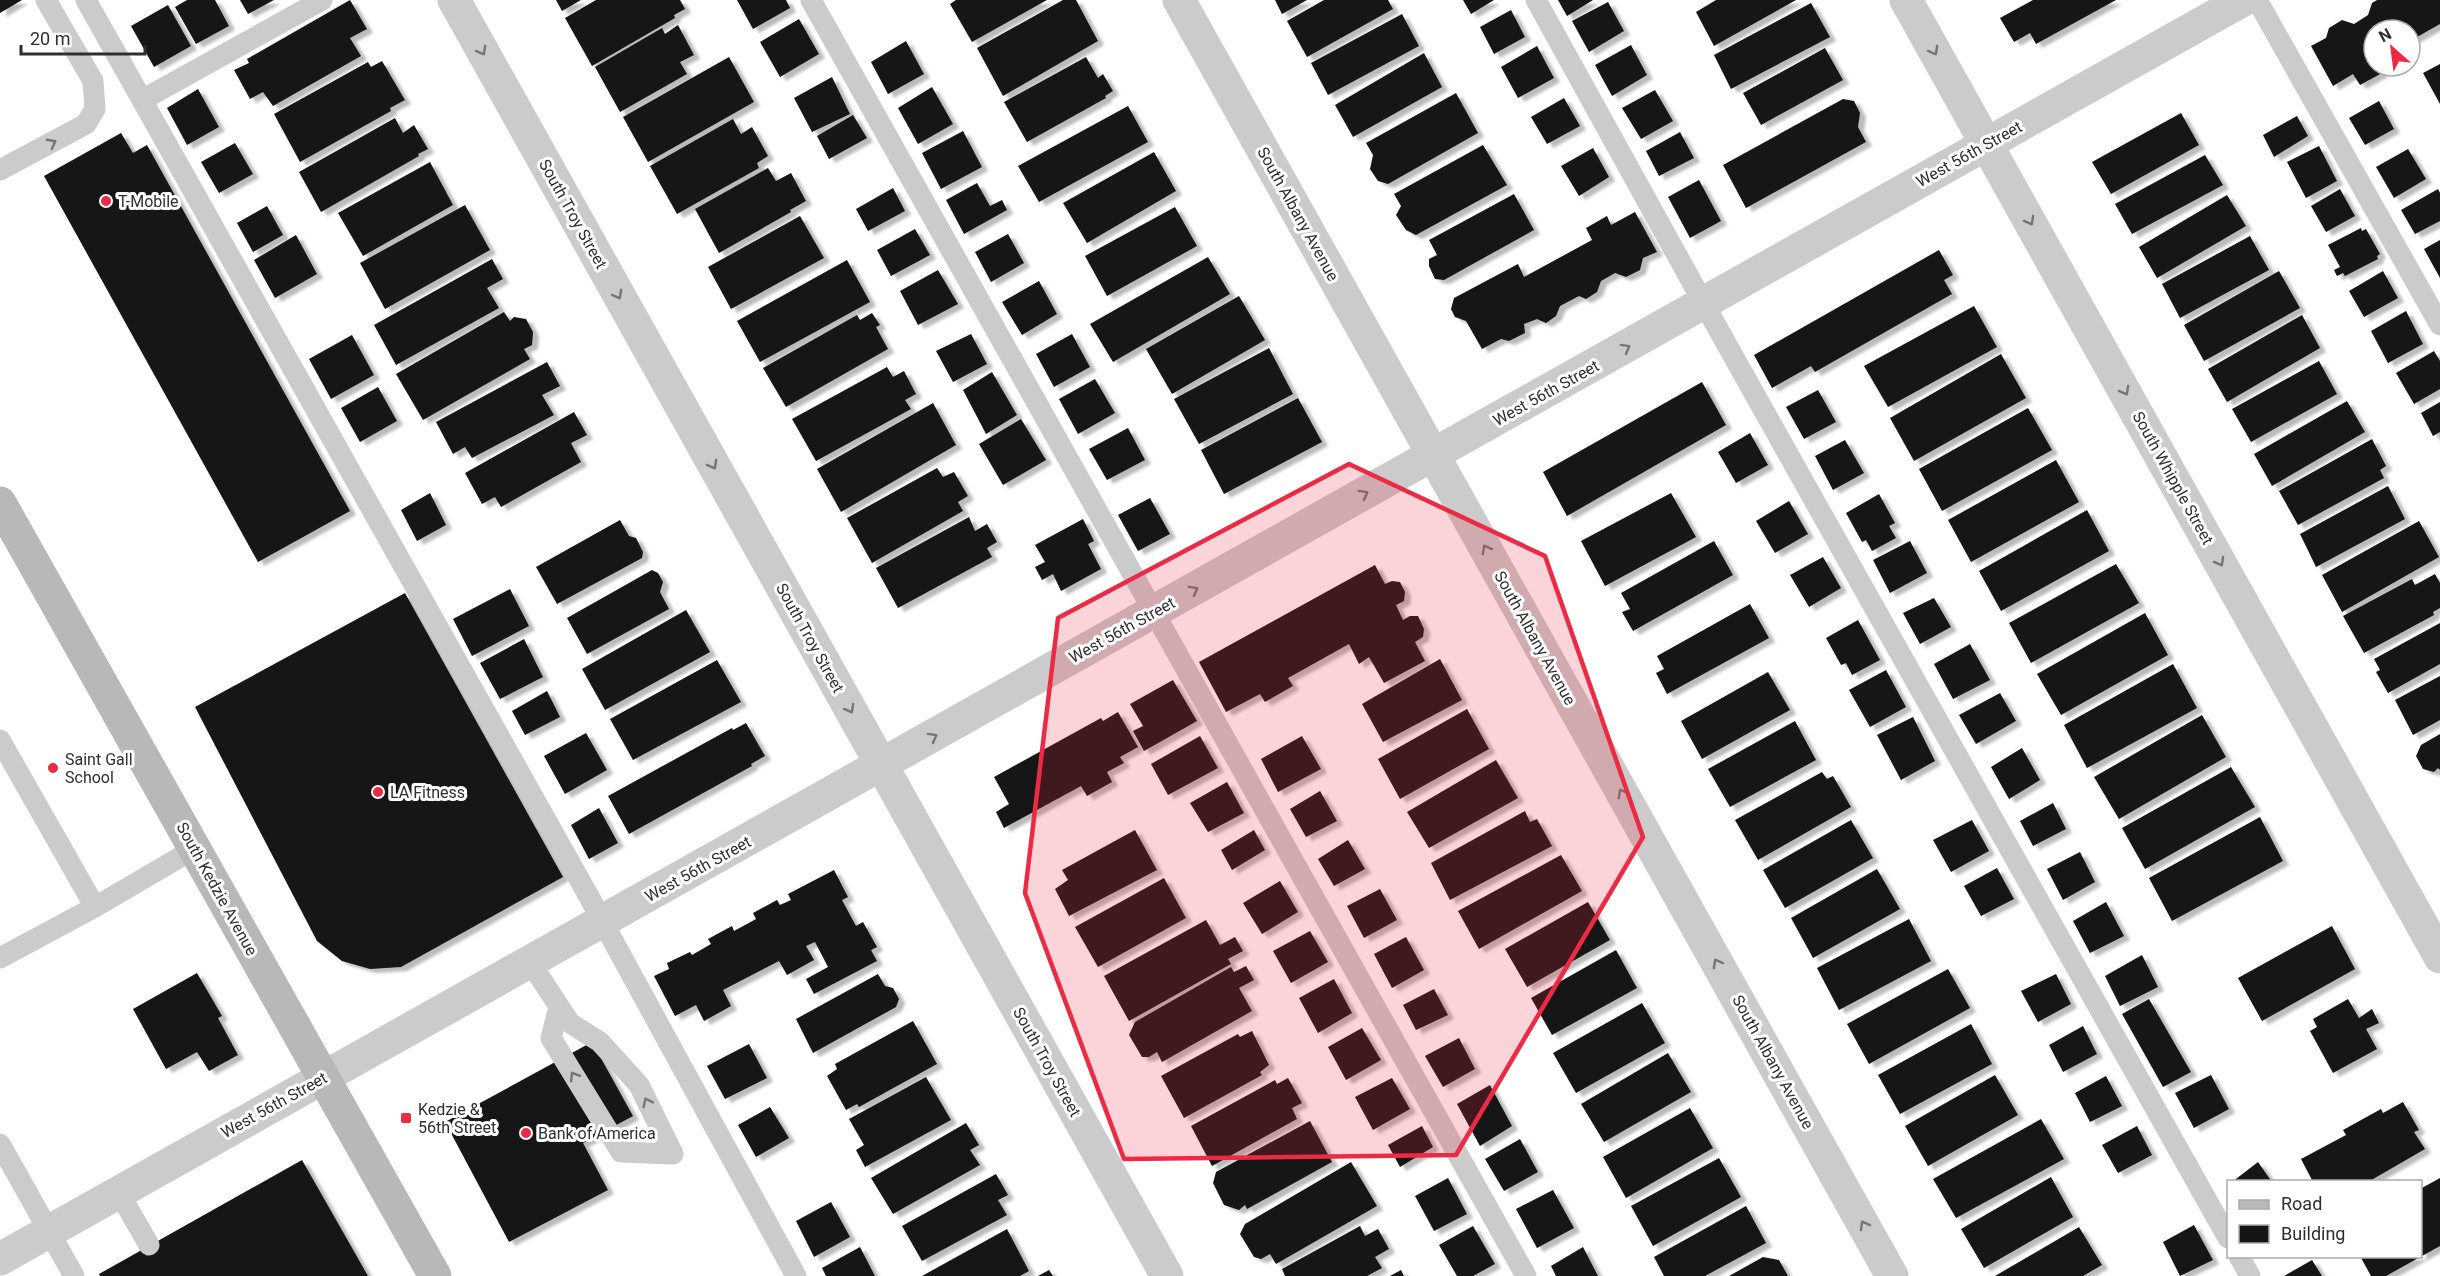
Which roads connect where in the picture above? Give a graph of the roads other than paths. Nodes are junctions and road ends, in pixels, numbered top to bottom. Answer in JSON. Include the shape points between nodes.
{"nodes":[{"id":1,"x":46,"y":0,"type":"edge"},
{"id":2,"x":86,"y":0,"type":"edge"},
{"id":3,"x":322,"y":0,"type":"edge"},
{"id":4,"x":454,"y":0,"type":"edge"},
{"id":5,"x":811,"y":0,"type":"edge"},
{"id":6,"x":1179,"y":0,"type":"edge"},
{"id":7,"x":1536,"y":0,"type":"edge"},
{"id":8,"x":1906,"y":0,"type":"edge"},
{"id":9,"x":2243,"y":0,"type":"edge"},
{"id":10,"x":2257,"y":0,"type":"edge"},
{"id":11,"x":142,"y":100,"type":"junction"},
{"id":12,"x":1987,"y":144,"type":"junction"},
{"id":13,"x":0,"y":170,"type":"edge"},
{"id":14,"x":1704,"y":304,"type":"junction"},
{"id":15,"x":2440,"y":325,"type":"edge"},
{"id":16,"x":1433,"y":455,"type":"junction"},
{"id":17,"x":0,"y":502,"type":"edge"},
{"id":18,"x":1154,"y":612,"type":"junction"},
{"id":19,"x":0,"y":740,"type":"edge"},
{"id":20,"x":882,"y":766,"type":"junction"},
{"id":21,"x":194,"y":849,"type":"junction"},
{"id":22,"x":95,"y":907,"type":"junction"},
{"id":23,"x":603,"y":922,"type":"junction"},
{"id":24,"x":2440,"y":957,"type":"edge"},
{"id":25,"x":0,"y":958,"type":"edge"},
{"id":26,"x":530,"y":962,"type":"junction"},
{"id":27,"x":560,"y":1007,"type":"junction"},
{"id":28,"x":323,"y":1078,"type":"junction"},
{"id":29,"x":0,"y":1144,"type":"edge"},
{"id":30,"x":119,"y":1193,"type":"junction"},
{"id":31,"x":49,"y":1231,"type":"junction"},
{"id":32,"x":2227,"y":1234,"type":"edge"},
{"id":33,"x":149,"y":1245,"type":"dead end"},
{"id":34,"x":2240,"y":1258,"type":"edge"},
{"id":35,"x":0,"y":1259,"type":"edge"},
{"id":36,"x":74,"y":1276,"type":"edge"},
{"id":37,"x":435,"y":1276,"type":"edge"},
{"id":38,"x":796,"y":1276,"type":"edge"},
{"id":39,"x":1167,"y":1276,"type":"edge"},
{"id":40,"x":1526,"y":1276,"type":"edge"},
{"id":41,"x":1892,"y":1276,"type":"edge"},
{"id":42,"x":2250,"y":1276,"type":"edge"}],
"edges":[{"from":13,"to":1,"type":"lane","one_way":true,"via":[[86,124],[95,109],[93,81]]},
{"from":2,"to":11,"type":"lane"},
{"from":3,"to":11,"type":"lane"},
{"from":4,"to":20,"type":"street","name":"South Troy Street","one_way":true},
{"from":5,"to":18,"type":"lane"},
{"from":6,"to":16,"type":"street","name":"South Albany Avenue"},
{"from":7,"to":14,"type":"lane"},
{"from":8,"to":12,"type":"street","name":"South Whipple Street","one_way":true},
{"from":9,"to":12,"type":"street","name":"West 56th Street"},
{"from":10,"to":15,"type":"lane"},
{"from":11,"to":23,"type":"lane"},
{"from":12,"to":14,"type":"street","name":"West 56th Street"},
{"from":12,"to":24,"type":"street","name":"South Whipple Street","one_way":true},
{"from":16,"to":14,"type":"street","name":"West 56th Street","one_way":true},
{"from":14,"to":32,"type":"lane"},
{"from":18,"to":16,"type":"street","name":"West 56th Street","one_way":true},
{"from":41,"to":16,"type":"street","name":"South Albany Avenue","one_way":true},
{"from":17,"to":21,"type":"main road","name":"South Kedzie Avenue"},
{"from":20,"to":18,"type":"street","name":"West 56th Street","one_way":true},
{"from":18,"to":40,"type":"lane"},
{"from":19,"to":22,"type":"lane"},
{"from":20,"to":23,"type":"street","name":"West 56th Street"},
{"from":20,"to":39,"type":"street","name":"South Troy Street"},
{"from":21,"to":22,"type":"lane"},
{"from":21,"to":28,"type":"main road","name":"South Kedzie Avenue"},
{"from":22,"to":25,"type":"lane"},
{"from":23,"to":26,"type":"street","name":"West 56th Street"},
{"from":23,"to":38,"type":"lane"},
{"from":26,"to":27,"type":"lane"},
{"from":26,"to":28,"type":"street","name":"West 56th Street"},
{"from":27,"to":27,"type":"lane","via":[[551,1038],[621,1152],[674,1154],[639,1085],[600,1042],[570,1023]]},
{"from":28,"to":30,"type":"street","name":"West 56th Street"},
{"from":28,"to":37,"type":"main road","name":"South Kedzie Avenue"},
{"from":29,"to":31,"type":"lane"},
{"from":30,"to":31,"type":"street","name":"West 56th Street"},
{"from":30,"to":33,"type":"lane"},
{"from":31,"to":35,"type":"street","name":"West 56th Street"},
{"from":31,"to":36,"type":"lane"},
{"from":34,"to":42,"type":"lane"}]}
